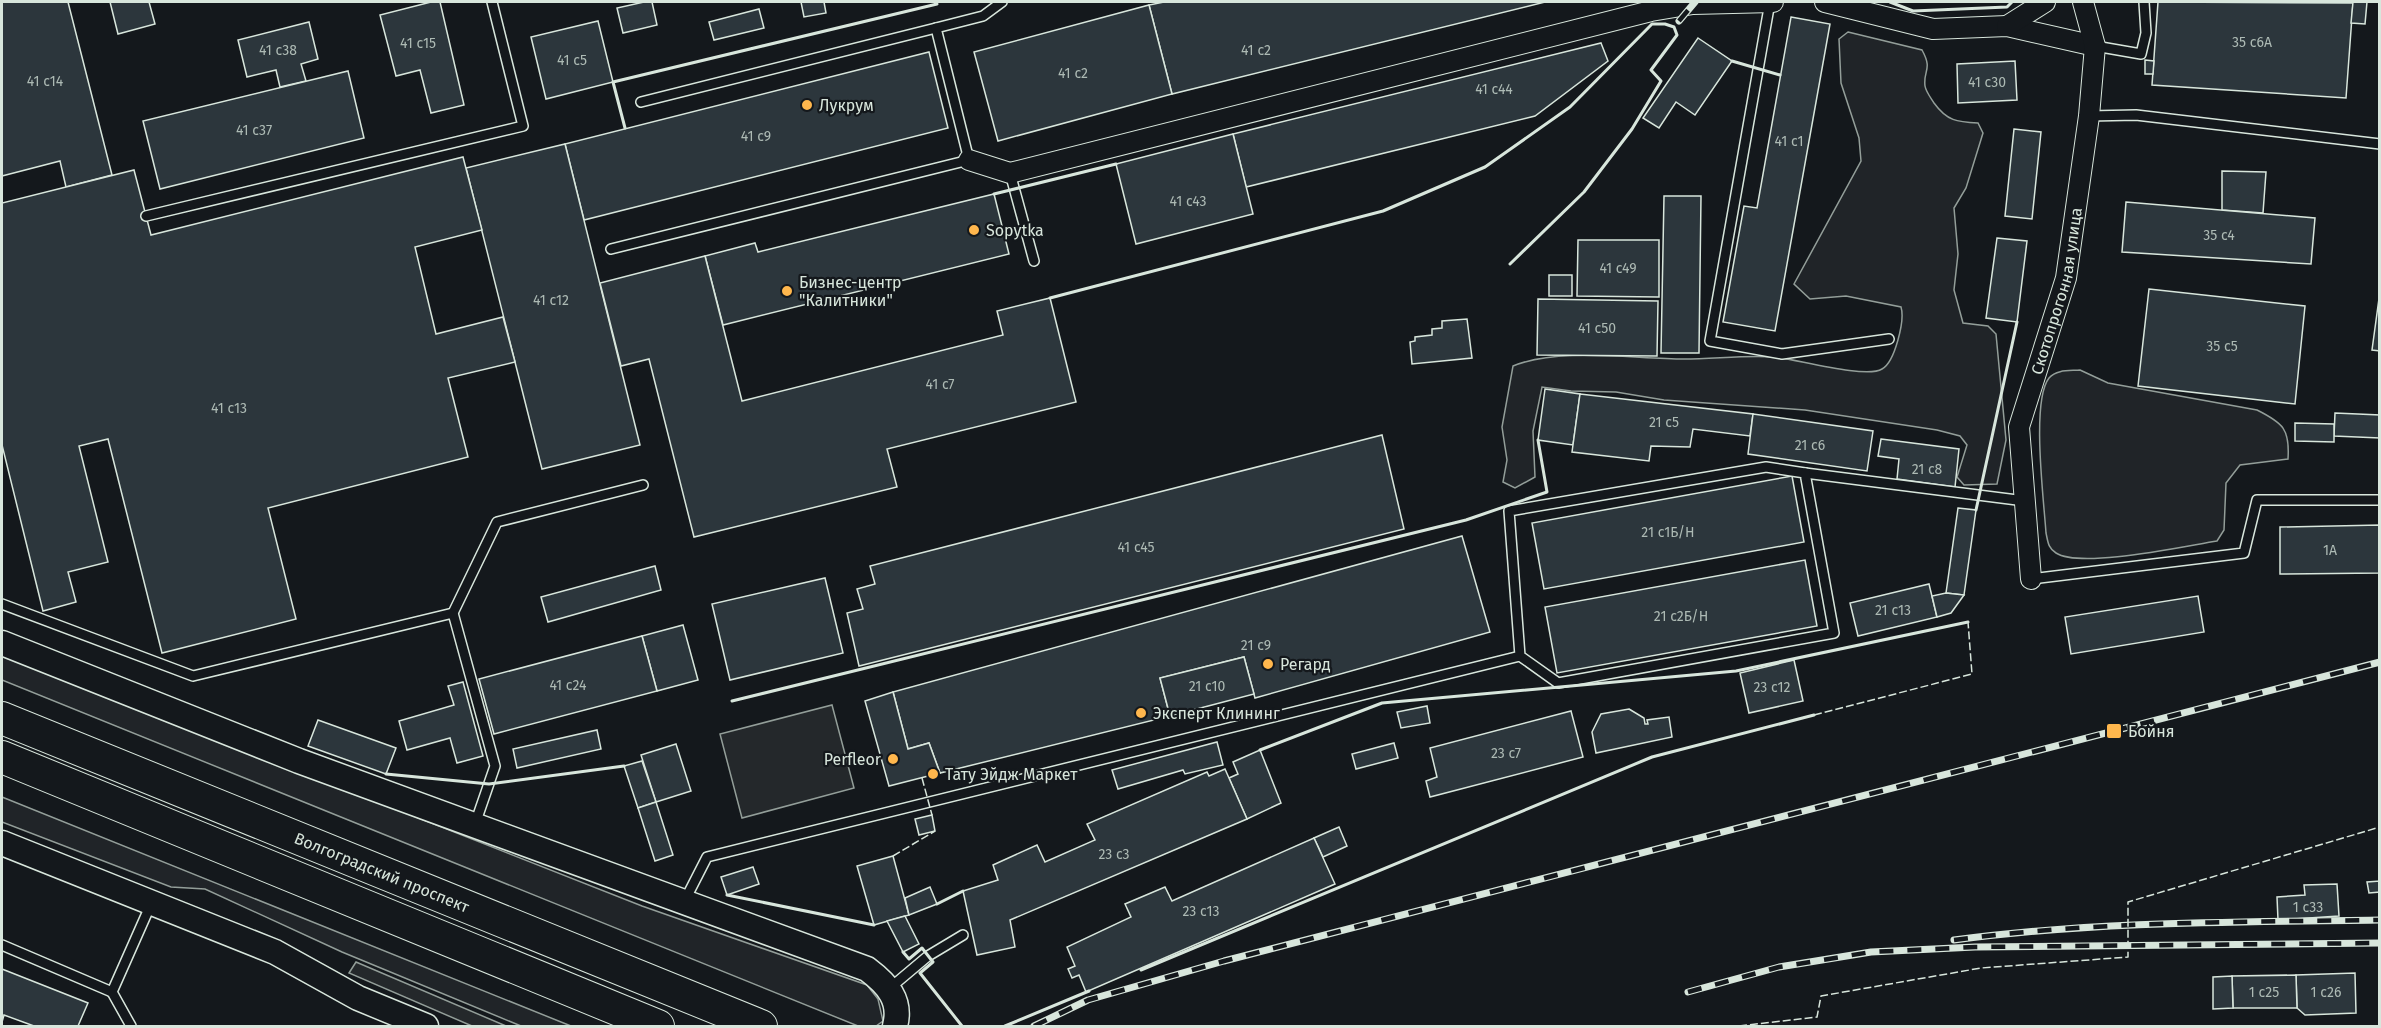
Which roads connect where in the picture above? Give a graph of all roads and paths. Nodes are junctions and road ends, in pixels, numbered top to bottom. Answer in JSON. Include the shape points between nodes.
{"nodes":[{"id":1,"x":492,"y":2,"type":"edge"},
{"id":2,"x":1002,"y":2,"type":"edge"},
{"id":3,"x":1771,"y":2,"type":"edge"},
{"id":4,"x":1825,"y":2,"type":"edge"},
{"id":5,"x":2045,"y":2,"type":"edge"},
{"id":6,"x":2083,"y":2,"type":"edge"},
{"id":7,"x":2144,"y":2,"type":"edge"},
{"id":8,"x":2007,"y":26,"type":"junction"},
{"id":9,"x":936,"y":28,"type":"junction"},
{"id":10,"x":2095,"y":46,"type":"junction"},
{"id":11,"x":641,"y":102,"type":"dead end"},
{"id":12,"x":2090,"y":116,"type":"junction"},
{"id":13,"x":2379,"y":144,"type":"edge"},
{"id":14,"x":969,"y":160,"type":"junction"},
{"id":15,"x":1010,"y":172,"type":"junction"},
{"id":16,"x":146,"y":216,"type":"dead end"},
{"id":17,"x":611,"y":249,"type":"dead end"},
{"id":18,"x":1034,"y":261,"type":"dead end"},
{"id":19,"x":1890,"y":339,"type":"dead end"},
{"id":20,"x":1805,"y":473,"type":"junction"},
{"id":21,"x":643,"y":484,"type":"dead end"},
{"id":22,"x":2379,"y":500,"type":"edge"},
{"id":23,"x":2025,"y":501,"type":"junction"},
{"id":24,"x":2031,"y":579,"type":"joint"},
{"id":25,"x":2,"y":603,"type":"edge"},
{"id":26,"x":453,"y":613,"type":"junction"},
{"id":27,"x":2,"y":644,"type":"edge"},
{"id":28,"x":1520,"y":656,"type":"junction"},
{"id":29,"x":2,"y":718,"type":"edge"},
{"id":30,"x":2,"y":757,"type":"edge"},
{"id":31,"x":475,"y":826,"type":"junction"},
{"id":32,"x":2,"y":843,"type":"edge"},
{"id":33,"x":151,"y":903,"type":"junction"},
{"id":34,"x":683,"y":904,"type":"junction"},
{"id":35,"x":963,"y":935,"type":"dead end"},
{"id":36,"x":2,"y":945,"type":"edge"},
{"id":37,"x":889,"y":989,"type":"junction"},
{"id":38,"x":112,"y":992,"type":"junction"},
{"id":39,"x":131,"y":1026,"type":"edge"},
{"id":40,"x":426,"y":1026,"type":"edge"},
{"id":41,"x":658,"y":1026,"type":"edge"},
{"id":42,"x":761,"y":1026,"type":"edge"},
{"id":43,"x":895,"y":1026,"type":"edge"}],
"edges":[{"from":1,"to":16,"type":"lane","via":[[523,126]]},
{"from":2,"to":9,"type":"lane","via":[[983,16]]},
{"from":3,"to":15,"type":"street","via":[[1693,3],[1651,11]]},
{"from":3,"to":19,"type":"lane","via":[[1710,341],[1782,354]]},
{"from":4,"to":8,"type":"street","via":[[1933,29]]},
{"from":5,"to":8,"type":"street"},
{"from":6,"to":10,"type":"street","name":"Скотопрогонная улица"},
{"from":7,"to":10,"type":"lane","via":[[2146,33],[2141,54]]},
{"from":8,"to":10,"type":"street"},
{"from":9,"to":11,"type":"lane"},
{"from":9,"to":14,"type":"lane"},
{"from":10,"to":12,"type":"street","name":"Скотопрогонная улица"},
{"from":12,"to":13,"type":"lane","via":[[2136,115]]},
{"from":12,"to":23,"type":"street","name":"Скотопрогонная улица","via":[[2066,278],[2019,427]]},
{"from":14,"to":15,"type":"street"},
{"from":14,"to":17,"type":"lane"},
{"from":15,"to":18,"type":"lane"},
{"from":20,"to":23,"type":"lane"},
{"from":20,"to":28,"type":"lane","via":[[1766,466],[1509,511]]},
{"from":20,"to":28,"type":"lane","via":[[1834,633],[1558,683]]},
{"from":21,"to":26,"type":"lane","via":[[497,522]]},
{"from":22,"to":24,"type":"lane","via":[[2257,500],[2244,553]]},
{"from":23,"to":24,"type":"street","name":"Скотопрогонная улица"},
{"from":25,"to":26,"type":"lane","via":[[193,676]]},
{"from":26,"to":31,"type":"lane","via":[[495,766]]},
{"from":27,"to":31,"type":"street"},
{"from":28,"to":34,"type":"lane","via":[[707,857]]},
{"from":29,"to":42,"type":"main road","name":"Волгоградский проспект"},
{"from":30,"to":41,"type":"main road"},
{"from":31,"to":34,"type":"street"},
{"from":32,"to":33,"type":"street"},
{"from":33,"to":38,"type":"lane"},
{"from":33,"to":40,"type":"street","via":[[275,952],[358,998]]},
{"from":34,"to":37,"type":"street","via":[[867,969]]},
{"from":35,"to":37,"type":"lane","via":[[928,956]]},
{"from":36,"to":38,"type":"lane"},
{"from":37,"to":43,"type":"street","via":[[896,1007]]},
{"from":38,"to":39,"type":"lane"}]}
